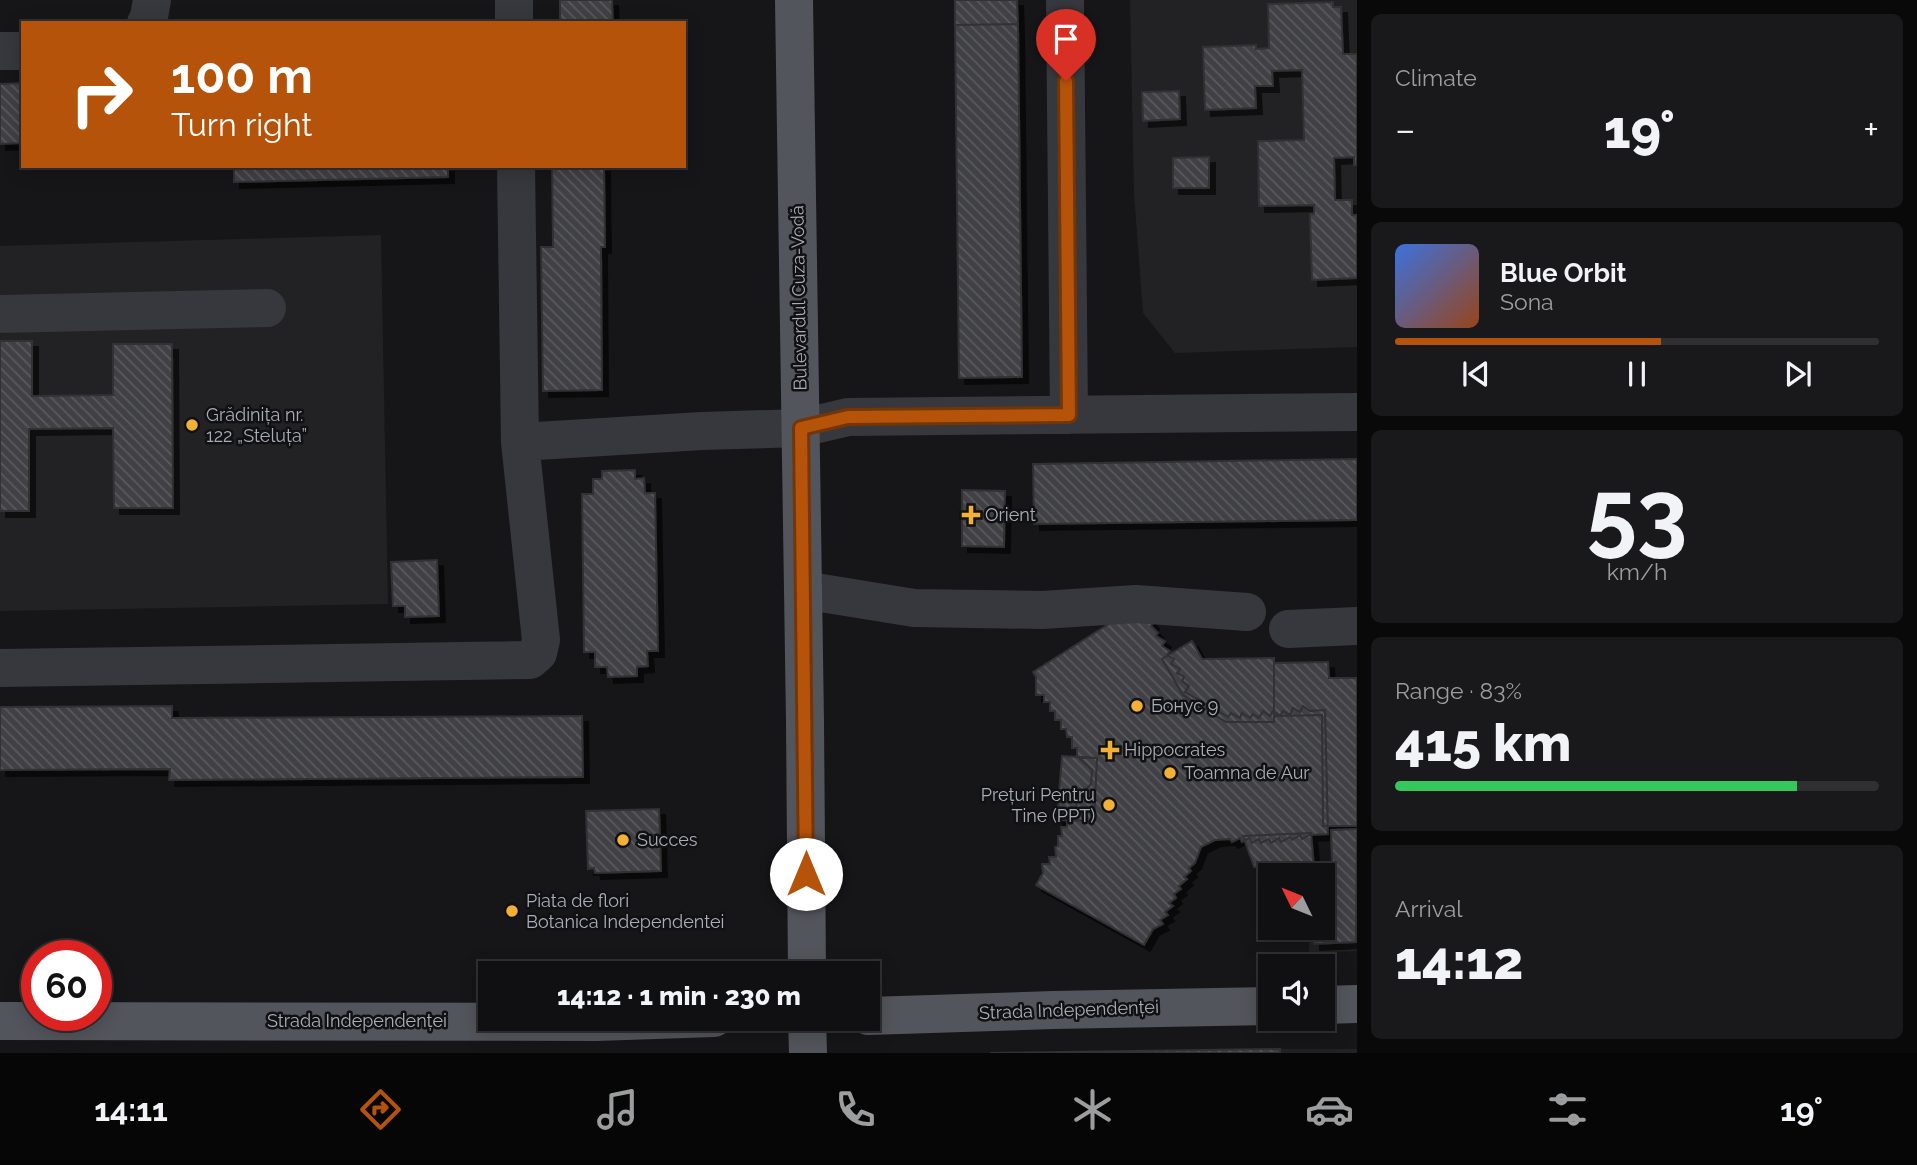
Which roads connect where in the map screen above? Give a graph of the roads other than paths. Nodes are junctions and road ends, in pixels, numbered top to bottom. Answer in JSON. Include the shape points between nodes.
{"nodes":[{"id":1,"x":152,"y":0,"type":"edge"},
{"id":2,"x":514,"y":0,"type":"edge"},
{"id":3,"x":794,"y":0,"type":"edge"},
{"id":4,"x":1065,"y":0,"type":"edge"},
{"id":5,"x":147,"y":21,"type":"edge"},
{"id":6,"x":514,"y":21,"type":"edge"},
{"id":7,"x":0,"y":51,"type":"edge"},
{"id":8,"x":21,"y":51,"type":"edge"},
{"id":9,"x":516,"y":168,"type":"edge"},
{"id":10,"x":267,"y":308,"type":"dead end"},
{"id":11,"x":0,"y":314,"type":"edge"},
{"id":12,"x":1357,"y":412,"type":"edge"},
{"id":13,"x":1069,"y":415,"type":"junction"},
{"id":14,"x":801,"y":428,"type":"junction"},
{"id":15,"x":520,"y":442,"type":"junction"},
{"id":16,"x":803,"y":590,"type":"junction"},
{"id":17,"x":1247,"y":612,"type":"dead end"},
{"id":18,"x":1357,"y":626,"type":"edge"},
{"id":19,"x":1287,"y":629,"type":"dead end"},
{"id":20,"x":0,"y":668,"type":"edge"},
{"id":21,"x":807,"y":961,"type":"edge"},
{"id":22,"x":1357,"y":1004,"type":"edge"},
{"id":23,"x":1335,"y":1005,"type":"edge"},
{"id":24,"x":1258,"y":1006,"type":"edge"},
{"id":25,"x":880,"y":1016,"type":"edge"},
{"id":26,"x":0,"y":1021,"type":"edge"},
{"id":27,"x":478,"y":1022,"type":"edge"},
{"id":28,"x":807,"y":1031,"type":"edge"},
{"id":29,"x":808,"y":1053,"type":"edge"}],
"edges":[{"from":1,"to":5,"type":"lane"},
{"from":2,"to":6,"type":"lane"},
{"from":3,"to":14,"type":"main road","name":"Bulevardul Cuza-Vodă"},
{"from":4,"to":13,"type":"lane"},
{"from":7,"to":8,"type":"lane"},
{"from":9,"to":15,"type":"lane"},
{"from":10,"to":11,"type":"lane"},
{"from":12,"to":13,"type":"lane"},
{"from":13,"to":14,"type":"lane","via":[[848,417]]},
{"from":14,"to":15,"type":"lane"},
{"from":14,"to":16,"type":"main road","name":"Bulevardul Cuza-Vodă"},
{"from":15,"to":20,"type":"lane","via":[[541,640],[538,653],[530,660]]},
{"from":16,"to":17,"type":"lane","via":[[914,608],[1042,610],[1136,604]]},
{"from":16,"to":21,"type":"main road","name":"Bulevardul Cuza-Vodă"},
{"from":18,"to":19,"type":"lane"},
{"from":22,"to":23,"type":"main road"},
{"from":24,"to":25,"type":"main road","name":"Strada Independenței"},
{"from":26,"to":27,"type":"main road","name":"Strada Independenței"},
{"from":28,"to":29,"type":"main road"}]}
